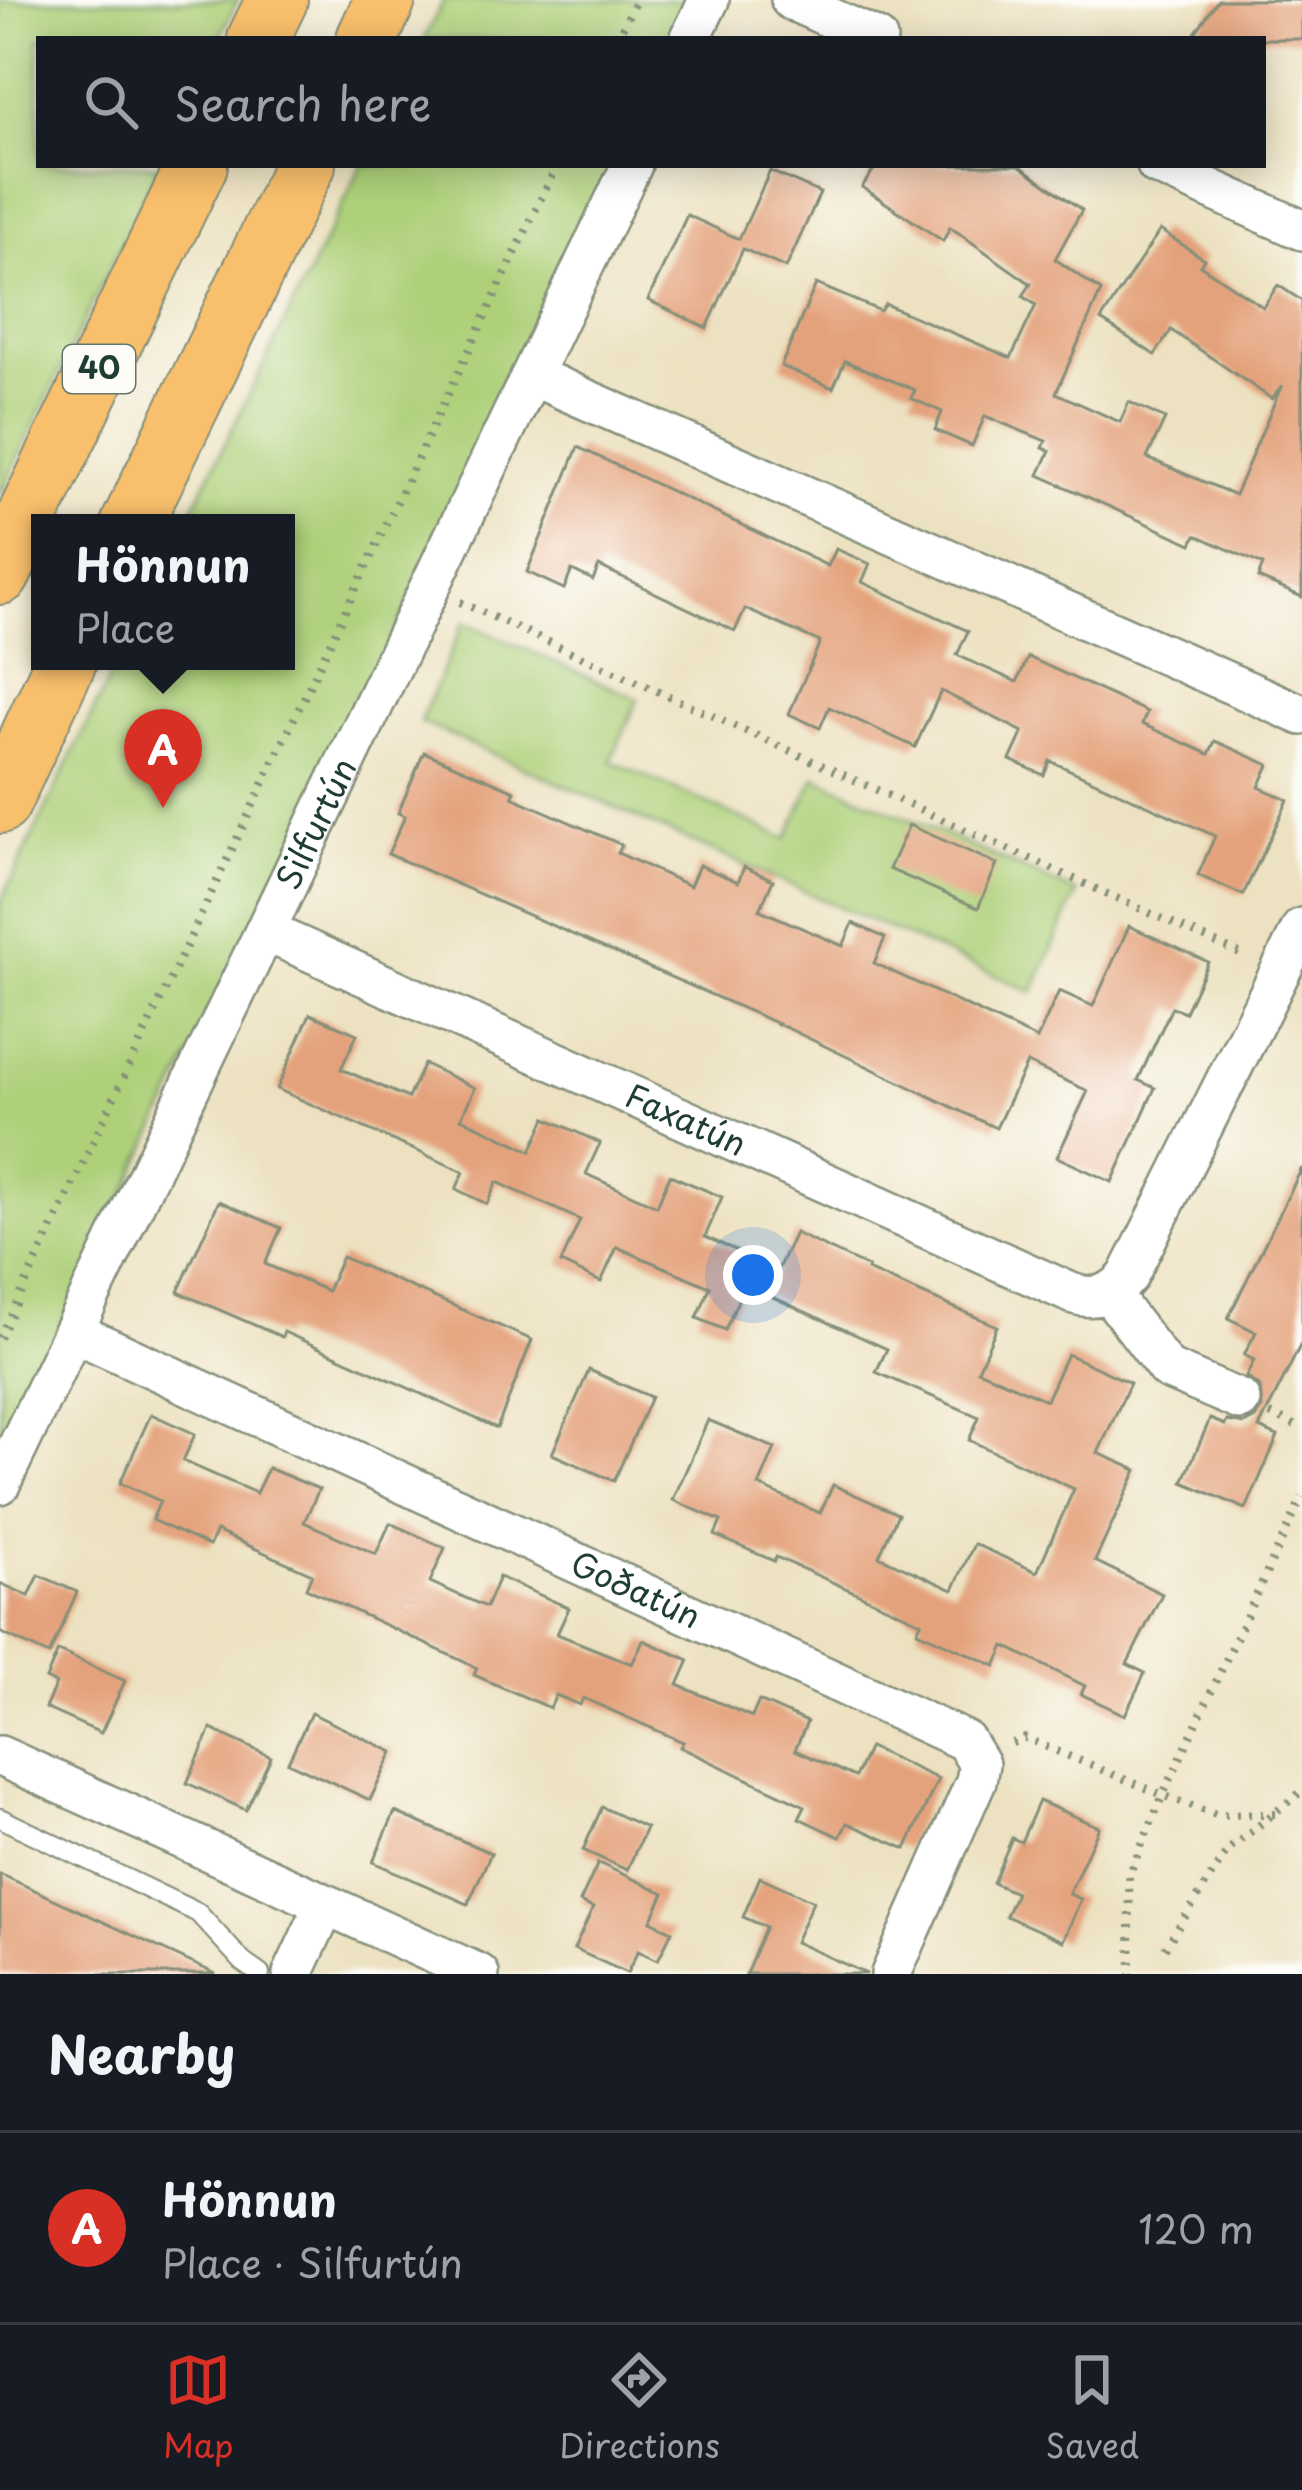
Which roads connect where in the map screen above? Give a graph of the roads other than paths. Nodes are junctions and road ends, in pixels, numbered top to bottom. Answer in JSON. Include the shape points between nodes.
{"nodes":[{"id":1,"x":277,"y":0,"type":"edge"},
{"id":2,"x":386,"y":0,"type":"edge"},
{"id":3,"x":709,"y":0,"type":"edge"},
{"id":4,"x":791,"y":0,"type":"edge"},
{"id":5,"x":259,"y":36,"type":"edge"},
{"id":6,"x":368,"y":36,"type":"edge"},
{"id":7,"x":691,"y":36,"type":"edge"},
{"id":8,"x":871,"y":36,"type":"edge"},
{"id":9,"x":196,"y":168,"type":"edge"},
{"id":10,"x":304,"y":168,"type":"edge"},
{"id":11,"x":631,"y":168,"type":"edge"},
{"id":12,"x":1164,"y":168,"type":"edge"},
{"id":13,"x":1302,"y":230,"type":"edge"},
{"id":14,"x":533,"y":376,"type":"junction"},
{"id":15,"x":136,"y":514,"type":"edge"},
{"id":16,"x":0,"y":574,"type":"edge"},
{"id":17,"x":62,"y":670,"type":"edge"},
{"id":18,"x":1302,"y":716,"type":"edge"},
{"id":19,"x":0,"y":802,"type":"edge"},
{"id":20,"x":1302,"y":928,"type":"edge"},
{"id":21,"x":268,"y":932,"type":"junction"},
{"id":22,"x":1109,"y":1293,"type":"junction"},
{"id":23,"x":74,"y":1332,"type":"junction"},
{"id":24,"x":1240,"y":1400,"type":"dead end"},
{"id":25,"x":0,"y":1484,"type":"edge"},
{"id":26,"x":0,"y":1756,"type":"edge"},
{"id":27,"x":0,"y":1819,"type":"edge"},
{"id":28,"x":326,"y":1906,"type":"junction"},
{"id":29,"x":260,"y":1974,"type":"edge"},
{"id":30,"x":293,"y":1974,"type":"edge"},
{"id":31,"x":479,"y":1974,"type":"edge"},
{"id":32,"x":891,"y":1974,"type":"edge"}],
"edges":[{"from":1,"to":5,"type":"main road"},
{"from":2,"to":6,"type":"main road"},
{"from":3,"to":7,"type":"street"},
{"from":4,"to":8,"type":"street"},
{"from":9,"to":16,"type":"main road","number":"40"},
{"from":10,"to":15,"type":"main road"},
{"from":11,"to":14,"type":"street","name":"Silfurtún"},
{"from":12,"to":13,"type":"street"},
{"from":14,"to":18,"type":"street"},
{"from":14,"to":21,"type":"street","name":"Silfurtún"},
{"from":17,"to":19,"type":"main road"},
{"from":20,"to":22,"type":"street","via":[[1137,1261]]},
{"from":21,"to":22,"type":"street","name":"Faxatún","via":[[1071,1293]]},
{"from":21,"to":23,"type":"street","name":"Silfurtún"},
{"from":22,"to":24,"type":"street","via":[[1167,1369]]},
{"from":23,"to":25,"type":"street","name":"Silfurtún"},
{"from":23,"to":32,"type":"street","name":"Goðatún","via":[[970,1745],[976,1781]]},
{"from":26,"to":28,"type":"street"},
{"from":27,"to":29,"type":"lane","via":[[198,1913]]},
{"from":28,"to":30,"type":"street"},
{"from":28,"to":31,"type":"street"}]}
